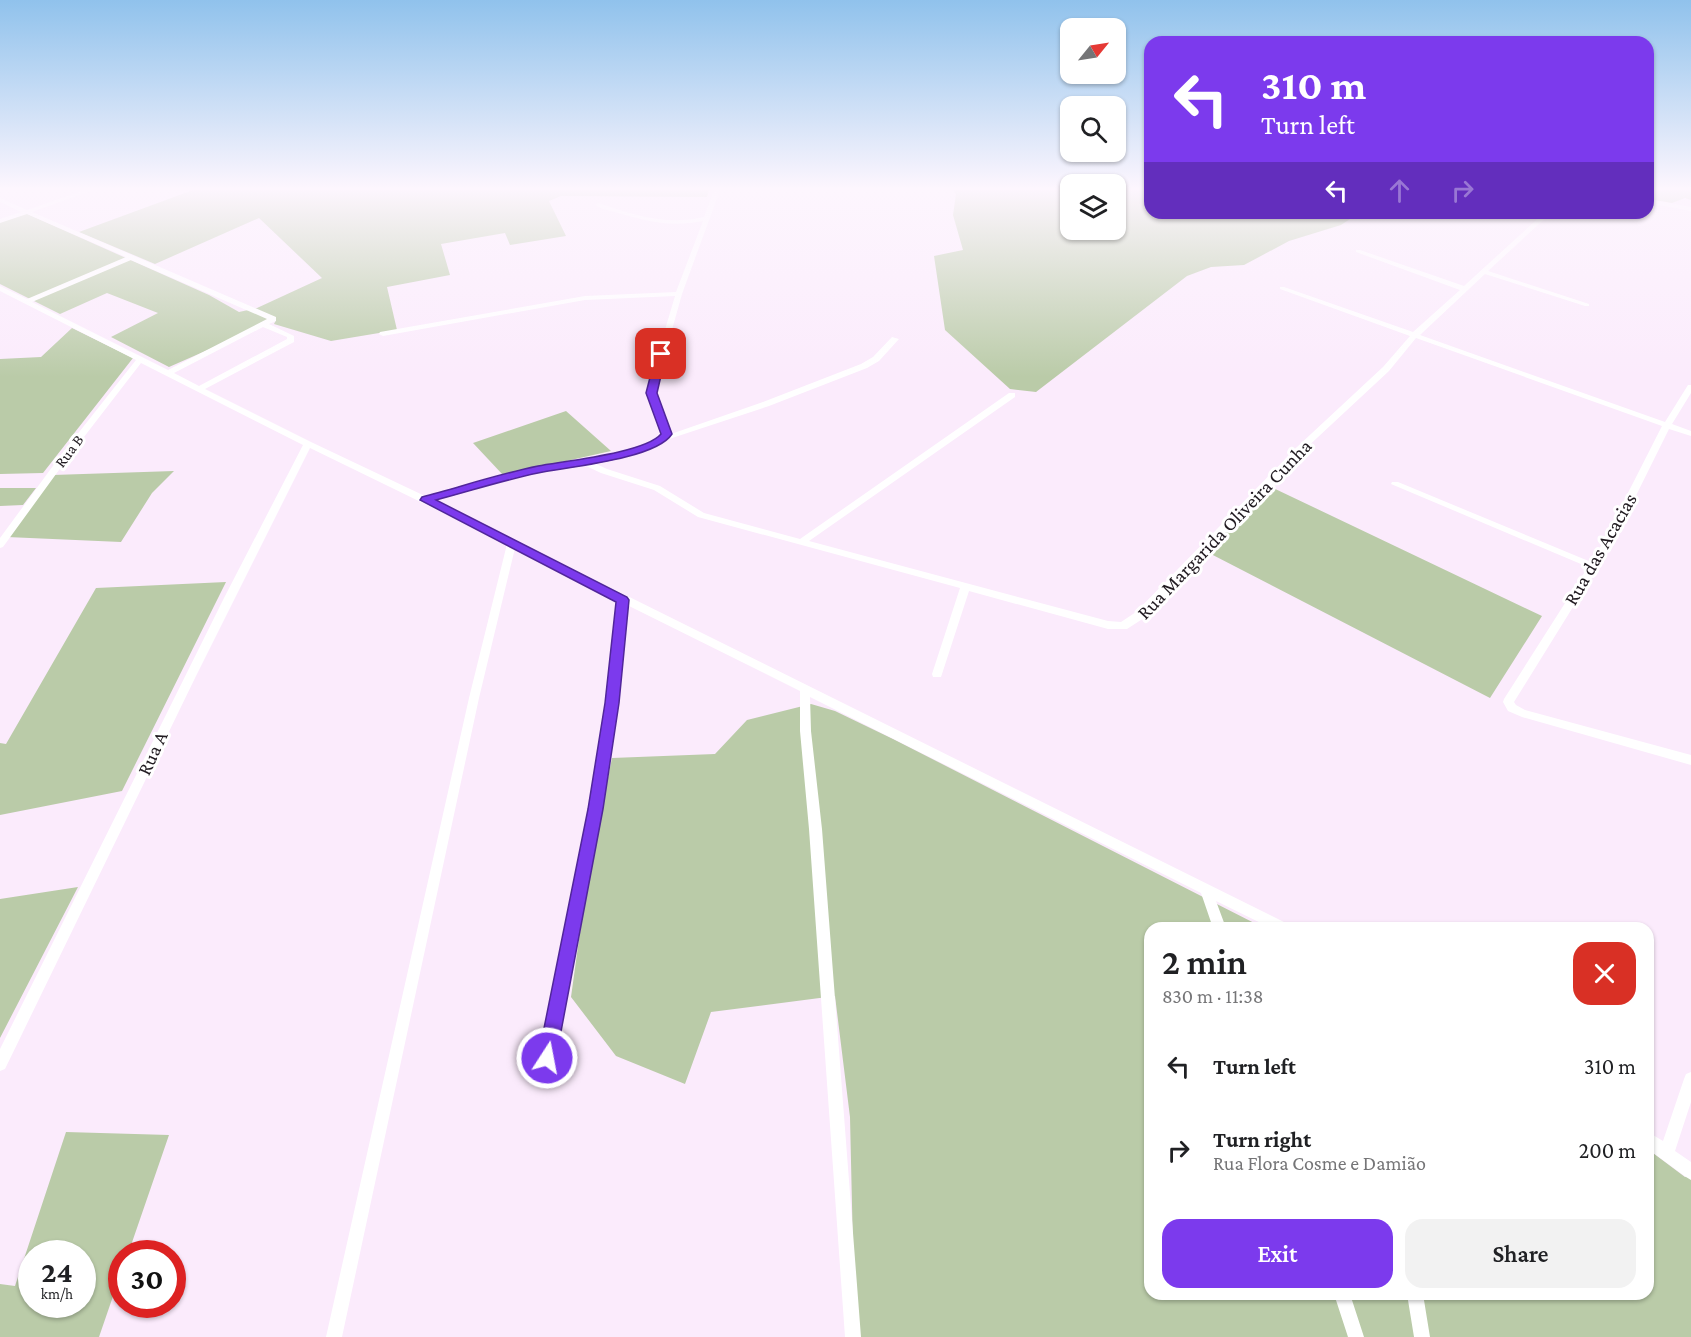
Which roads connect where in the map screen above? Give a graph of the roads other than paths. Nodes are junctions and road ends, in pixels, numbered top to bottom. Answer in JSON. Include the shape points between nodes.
{"nodes":[{"id":1,"x":121,"y":252,"type":"edge"},
{"id":2,"x":694,"y":252,"type":"edge"},
{"id":3,"x":1362,"y":252,"type":"edge"},
{"id":4,"x":1505,"y":252,"type":"edge"},
{"id":5,"x":132,"y":257,"type":"junction"},
{"id":6,"x":1484,"y":272,"type":"junction"},
{"id":7,"x":1282,"y":288,"type":"dead end"},
{"id":8,"x":1465,"y":289,"type":"junction"},
{"id":9,"x":4,"y":290,"type":"edge"},
{"id":10,"x":679,"y":294,"type":"junction"},
{"id":11,"x":0,"y":300,"type":"edge"},
{"id":12,"x":28,"y":301,"type":"junction"},
{"id":13,"x":1587,"y":305,"type":"dead end"},
{"id":14,"x":265,"y":325,"type":"junction"},
{"id":15,"x":383,"y":334,"type":"dead end"},
{"id":16,"x":1416,"y":334,"type":"junction"},
{"id":17,"x":895,"y":339,"type":"dead end"},
{"id":18,"x":141,"y":358,"type":"junction"},
{"id":19,"x":168,"y":373,"type":"junction"},
{"id":20,"x":1691,"y":387,"type":"edge"},
{"id":21,"x":199,"y":389,"type":"junction"},
{"id":22,"x":1012,"y":395,"type":"dead end"},
{"id":23,"x":1667,"y":425,"type":"junction"},
{"id":24,"x":1691,"y":434,"type":"edge"},
{"id":25,"x":663,"y":439,"type":"junction"},
{"id":26,"x":308,"y":444,"type":"junction"},
{"id":27,"x":587,"y":463,"type":"junction"},
{"id":28,"x":1395,"y":484,"type":"dead end"},
{"id":29,"x":426,"y":500,"type":"junction"},
{"id":30,"x":801,"y":542,"type":"junction"},
{"id":31,"x":512,"y":543,"type":"junction"},
{"id":32,"x":0,"y":545,"type":"edge"},
{"id":33,"x":1593,"y":566,"type":"junction"},
{"id":34,"x":966,"y":586,"type":"junction"},
{"id":35,"x":623,"y":600,"type":"junction"},
{"id":36,"x":937,"y":674,"type":"dead end"},
{"id":37,"x":805,"y":691,"type":"junction"},
{"id":38,"x":1691,"y":760,"type":"edge"},
{"id":39,"x":1206,"y":890,"type":"junction"},
{"id":40,"x":1217,"y":922,"type":"edge"},
{"id":41,"x":1271,"y":922,"type":"edge"},
{"id":42,"x":0,"y":1064,"type":"edge"},
{"id":43,"x":1691,"y":1079,"type":"edge"},
{"id":44,"x":543,"y":1081,"type":"dead end"},
{"id":45,"x":1654,"y":1144,"type":"edge"},
{"id":46,"x":1667,"y":1154,"type":"junction"},
{"id":47,"x":1691,"y":1172,"type":"edge"},
{"id":48,"x":1344,"y":1300,"type":"edge"},
{"id":49,"x":1416,"y":1300,"type":"edge"},
{"id":50,"x":334,"y":1337,"type":"edge"},
{"id":51,"x":853,"y":1337,"type":"edge"},
{"id":52,"x":1356,"y":1337,"type":"edge"},
{"id":53,"x":1422,"y":1337,"type":"edge"}],
"edges":[{"from":1,"to":5,"type":"street"},
{"from":2,"to":10,"type":"street"},
{"from":3,"to":8,"type":"street"},
{"from":4,"to":6,"type":"street","name":"Rua Margarida Oliveira Cunha"},
{"from":5,"to":12,"type":"street"},
{"from":5,"to":14,"type":"street","via":[[273,319]]},
{"from":6,"to":8,"type":"street","name":"Rua Margarida Oliveira Cunha"},
{"from":6,"to":13,"type":"street"},
{"from":7,"to":16,"type":"street"},
{"from":8,"to":16,"type":"street","name":"Rua Margarida Oliveira Cunha"},
{"from":9,"to":11,"type":"street"},
{"from":9,"to":12,"type":"street"},
{"from":10,"to":15,"type":"street","via":[[585,298]]},
{"from":10,"to":25,"type":"street","via":[[651,387],[667,434]]},
{"from":12,"to":18,"type":"street"},
{"from":14,"to":19,"type":"street"},
{"from":14,"to":21,"type":"street","via":[[291,340]]},
{"from":16,"to":23,"type":"street"},
{"from":16,"to":34,"type":"street","name":"Rua Margarida Oliveira Cunha","via":[[1386,369],[1300,449],[1133,621],[1108,626]]},
{"from":17,"to":25,"type":"street","via":[[864,366]]},
{"from":18,"to":19,"type":"street"},
{"from":18,"to":32,"type":"street","name":"Rua B"},
{"from":19,"to":21,"type":"street"},
{"from":20,"to":23,"type":"street","name":"Rua das Acacias"},
{"from":21,"to":26,"type":"street"},
{"from":22,"to":30,"type":"street"},
{"from":23,"to":24,"type":"street"},
{"from":23,"to":33,"type":"street","name":"Rua das Acacias"},
{"from":25,"to":27,"type":"street"},
{"from":26,"to":29,"type":"street"},
{"from":26,"to":42,"type":"street","name":"Rua A","via":[[201,651]]},
{"from":27,"to":29,"type":"street","via":[[527,472]]},
{"from":27,"to":30,"type":"street","name":"Rua Margarida Oliveira Cunha","via":[[597,470],[660,489],[701,515]]},
{"from":28,"to":33,"type":"street"},
{"from":29,"to":31,"type":"street"},
{"from":30,"to":34,"type":"street","name":"Rua Margarida Oliveira Cunha"},
{"from":31,"to":35,"type":"street"},
{"from":31,"to":50,"type":"street","via":[[474,698]]},
{"from":33,"to":38,"type":"street","name":"Rua das Acacias","via":[[1509,698],[1512,708]]},
{"from":34,"to":36,"type":"street"},
{"from":35,"to":37,"type":"street"},
{"from":35,"to":44,"type":"street","via":[[595,809]]},
{"from":37,"to":39,"type":"street"},
{"from":37,"to":51,"type":"street","via":[[805,747],[813,804]]},
{"from":39,"to":40,"type":"street"},
{"from":39,"to":41,"type":"street"},
{"from":43,"to":46,"type":"street"},
{"from":45,"to":46,"type":"street"},
{"from":46,"to":47,"type":"street"},
{"from":48,"to":52,"type":"street"},
{"from":49,"to":53,"type":"street"}]}
